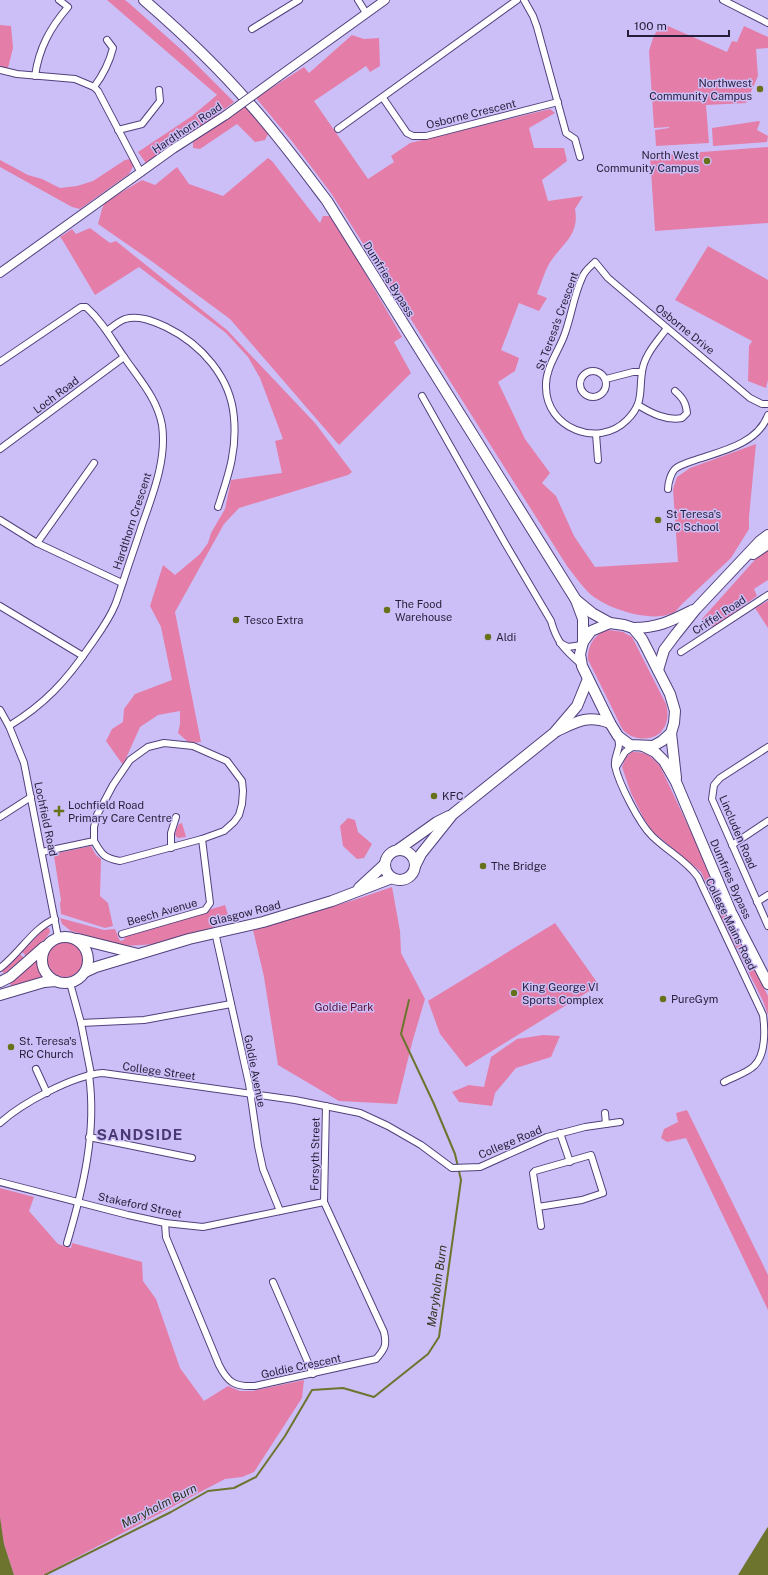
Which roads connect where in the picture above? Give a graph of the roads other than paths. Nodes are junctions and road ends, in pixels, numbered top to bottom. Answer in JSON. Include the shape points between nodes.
{"nodes":[{"id":1,"x":59,"y":0,"type":"edge"},
{"id":2,"x":144,"y":0,"type":"edge"},
{"id":3,"x":299,"y":0,"type":"edge"},
{"id":4,"x":358,"y":0,"type":"edge"},
{"id":5,"x":385,"y":0,"type":"edge"},
{"id":6,"x":517,"y":0,"type":"edge"},
{"id":7,"x":524,"y":0,"type":"edge"},
{"id":8,"x":723,"y":0,"type":"edge"},
{"id":9,"x":366,"y":13,"type":"junction"},
{"id":10,"x":768,"y":23,"type":"edge"},
{"id":11,"x":252,"y":29,"type":"dead end"},
{"id":12,"x":107,"y":40,"type":"dead end"},
{"id":13,"x":0,"y":70,"type":"edge"},
{"id":14,"x":35,"y":76,"type":"junction"},
{"id":15,"x":94,"y":87,"type":"junction"},
{"id":16,"x":158,"y":90,"type":"dead end"},
{"id":17,"x":383,"y":98,"type":"junction"},
{"id":18,"x":558,"y":102,"type":"junction"},
{"id":19,"x":338,"y":129,"type":"dead end"},
{"id":20,"x":118,"y":130,"type":"junction"},
{"id":21,"x":580,"y":157,"type":"dead end"},
{"id":22,"x":141,"y":173,"type":"junction"},
{"id":23,"x":595,"y":262,"type":"joint"},
{"id":24,"x":0,"y":273,"type":"edge"},
{"id":25,"x":668,"y":328,"type":"junction"},
{"id":26,"x":107,"y":330,"type":"junction"},
{"id":27,"x":124,"y":357,"type":"junction"},
{"id":28,"x":0,"y":362,"type":"edge"},
{"id":29,"x":642,"y":372,"type":"junction"},
{"id":30,"x":606,"y":379,"type":"junction"},
{"id":31,"x":675,"y":391,"type":"dead end"},
{"id":32,"x":422,"y":396,"type":"dead end"},
{"id":33,"x":768,"y":404,"type":"edge"},
{"id":34,"x":638,"y":405,"type":"junction"},
{"id":35,"x":768,"y":416,"type":"edge"},
{"id":36,"x":596,"y":434,"type":"junction"},
{"id":37,"x":0,"y":449,"type":"edge"},
{"id":38,"x":598,"y":460,"type":"dead end"},
{"id":39,"x":94,"y":463,"type":"dead end"},
{"id":40,"x":668,"y":489,"type":"dead end"},
{"id":41,"x":218,"y":507,"type":"dead end"},
{"id":42,"x":0,"y":520,"type":"edge"},
{"id":43,"x":768,"y":535,"type":"edge"},
{"id":44,"x":37,"y":543,"type":"junction"},
{"id":45,"x":768,"y":544,"type":"edge"},
{"id":46,"x":743,"y":560,"type":"junction"},
{"id":47,"x":122,"y":583,"type":"junction"},
{"id":48,"x":768,"y":595,"type":"edge"},
{"id":49,"x":576,"y":600,"type":"junction"},
{"id":50,"x":0,"y":606,"type":"edge"},
{"id":51,"x":696,"y":609,"type":"junction"},
{"id":52,"x":610,"y":623,"type":"junction"},
{"id":53,"x":633,"y":628,"type":"junction"},
{"id":54,"x":559,"y":642,"type":"junction"},
{"id":55,"x":582,"y":643,"type":"junction"},
{"id":56,"x":681,"y":652,"type":"dead end"},
{"id":57,"x":83,"y":656,"type":"junction"},
{"id":58,"x":582,"y":666,"type":"junction"},
{"id":59,"x":658,"y":670,"type":"junction"},
{"id":60,"x":588,"y":680,"type":"junction"},
{"id":61,"x":0,"y":710,"type":"edge"},
{"id":62,"x":610,"y":723,"type":"junction"},
{"id":63,"x":9,"y":726,"type":"junction"},
{"id":64,"x":554,"y":732,"type":"junction"},
{"id":65,"x":670,"y":733,"type":"junction"},
{"id":66,"x":618,"y":736,"type":"junction"},
{"id":67,"x":639,"y":745,"type":"junction"},
{"id":68,"x":768,"y":747,"type":"edge"},
{"id":69,"x":616,"y":767,"type":"junction"},
{"id":70,"x":676,"y":782,"type":"junction"},
{"id":71,"x":31,"y":796,"type":"junction"},
{"id":72,"x":453,"y":814,"type":"junction"},
{"id":73,"x":0,"y":817,"type":"edge"},
{"id":74,"x":176,"y":817,"type":"dead end"},
{"id":75,"x":768,"y":821,"type":"edge"},
{"id":76,"x":202,"y":839,"type":"junction"},
{"id":77,"x":94,"y":841,"type":"junction"},
{"id":78,"x":732,"y":845,"type":"junction"},
{"id":79,"x":171,"y":848,"type":"junction"},
{"id":80,"x":399,"y":849,"type":"junction"},
{"id":81,"x":42,"y":852,"type":"junction"},
{"id":82,"x":384,"y":865,"type":"junction"},
{"id":83,"x":415,"y":866,"type":"junction"},
{"id":84,"x":392,"y":878,"type":"junction"},
{"id":85,"x":356,"y":891,"type":"junction"},
{"id":86,"x":768,"y":895,"type":"edge"},
{"id":87,"x":758,"y":902,"type":"junction"},
{"id":88,"x":55,"y":919,"type":"junction"},
{"id":89,"x":768,"y":926,"type":"edge"},
{"id":90,"x":215,"y":932,"type":"junction"},
{"id":91,"x":122,"y":934,"type":"dead end"},
{"id":92,"x":58,"y":937,"type":"junction"},
{"id":93,"x":76,"y":939,"type":"junction"},
{"id":94,"x":47,"y":944,"type":"junction"},
{"id":95,"x":138,"y":954,"type":"junction"},
{"id":96,"x":0,"y":968,"type":"edge"},
{"id":97,"x":85,"y":972,"type":"junction"},
{"id":98,"x":56,"y":981,"type":"junction"},
{"id":99,"x":0,"y":982,"type":"edge"},
{"id":100,"x":70,"y":983,"type":"junction"},
{"id":101,"x":768,"y":984,"type":"edge"},
{"id":102,"x":0,"y":995,"type":"edge"},
{"id":103,"x":231,"y":1004,"type":"junction"},
{"id":104,"x":81,"y":1023,"type":"junction"},
{"id":105,"x":36,"y":1069,"type":"dead end"},
{"id":106,"x":90,"y":1075,"type":"junction"},
{"id":107,"x":724,"y":1082,"type":"dead end"},
{"id":108,"x":47,"y":1093,"type":"junction"},
{"id":109,"x":250,"y":1094,"type":"junction"},
{"id":110,"x":326,"y":1106,"type":"junction"},
{"id":111,"x":605,"y":1113,"type":"dead end"},
{"id":112,"x":620,"y":1122,"type":"dead end"},
{"id":113,"x":0,"y":1123,"type":"edge"},
{"id":114,"x":606,"y":1124,"type":"junction"},
{"id":115,"x":560,"y":1133,"type":"junction"},
{"id":116,"x":89,"y":1137,"type":"junction"},
{"id":117,"x":192,"y":1158,"type":"dead end"},
{"id":118,"x":570,"y":1162,"type":"junction"},
{"id":119,"x":0,"y":1182,"type":"edge"},
{"id":120,"x":79,"y":1202,"type":"junction"},
{"id":121,"x":324,"y":1202,"type":"junction"},
{"id":122,"x":538,"y":1207,"type":"junction"},
{"id":123,"x":280,"y":1211,"type":"junction"},
{"id":124,"x":165,"y":1223,"type":"junction"},
{"id":125,"x":541,"y":1226,"type":"dead end"},
{"id":126,"x":67,"y":1244,"type":"dead end"},
{"id":127,"x":273,"y":1282,"type":"dead end"},
{"id":128,"x":313,"y":1374,"type":"junction"}],
"edges":[{"from":1,"to":14,"type":"street","via":[[68,7],[54,24],[38,58]]},
{"from":2,"to":49,"type":"main road","name":"Dumfries Bypass","via":[[185,36],[245,98],[280,139],[327,202]]},
{"from":3,"to":11,"type":"street"},
{"from":4,"to":9,"type":"street"},
{"from":5,"to":9,"type":"street","name":"Hardthorn Road"},
{"from":6,"to":17,"type":"street"},
{"from":7,"to":18,"type":"street","via":[[537,28]]},
{"from":8,"to":10,"type":"street"},
{"from":9,"to":22,"type":"street","name":"Hardthorn Road","bridge":true},
{"from":12,"to":15,"type":"street","via":[[113,48],[109,63]]},
{"from":13,"to":14,"type":"street"},
{"from":14,"to":15,"type":"street","via":[[75,79]]},
{"from":15,"to":20,"type":"street"},
{"from":16,"to":20,"type":"street","via":[[160,101],[142,124]]},
{"from":17,"to":18,"type":"street","name":"Osborne Crescent","via":[[407,133],[413,136],[426,136]]},
{"from":17,"to":19,"type":"street"},
{"from":18,"to":21,"type":"street","via":[[566,133],[575,139]]},
{"from":20,"to":22,"type":"street"},
{"from":22,"to":24,"type":"street","name":"Hardthorn Road"},
{"from":23,"to":25,"type":"street","name":"Osborne Drive","via":[[608,278]]},
{"from":23,"to":36,"type":"street","name":"St Teresa's Crescent","via":[[582,277],[564,336],[545,385],[549,405],[561,421],[578,432]]},
{"from":25,"to":29,"type":"street","name":"St Teresa's Crescent","via":[[648,354]]},
{"from":25,"to":33,"type":"street","name":"Osborne Drive","via":[[750,398]]},
{"from":26,"to":27,"type":"street","name":"Hardthorn Crescent"},
{"from":26,"to":28,"type":"street","name":"Hardthorn Crescent","via":[[93,313],[86,307],[81,307]]},
{"from":26,"to":41,"type":"street","via":[[124,319],[153,320],[176,331],[195,345],[222,378],[230,394],[234,417],[234,441],[232,462]]},
{"from":27,"to":37,"type":"street","name":"Loch Road"},
{"from":27,"to":47,"type":"street","name":"Hardthorn Crescent","via":[[157,408],[164,441],[152,496]]},
{"from":29,"to":30,"type":"street"},
{"from":29,"to":34,"type":"street","name":"St Teresa's Crescent"},
{"from":30,"to":30,"type":"street","via":[[605,391],[598,397],[586,396],[581,389],[580,380],[586,373],[600,372]]},
{"from":31,"to":34,"type":"street","via":[[684,399],[686,406],[687,413],[682,418],[673,420]]},
{"from":32,"to":54,"type":"street","via":[[544,607]]},
{"from":34,"to":36,"type":"street","name":"St Teresa's Crescent","via":[[621,426],[609,432]]},
{"from":35,"to":40,"type":"street","via":[[765,425],[752,437],[714,454],[682,464],[674,470]]},
{"from":36,"to":38,"type":"street"},
{"from":39,"to":44,"type":"street"},
{"from":42,"to":44,"type":"street"},
{"from":43,"to":46,"type":"main road"},
{"from":44,"to":47,"type":"street"},
{"from":45,"to":46,"type":"main road"},
{"from":46,"to":51,"type":"main road"},
{"from":47,"to":57,"type":"street","name":"Hardthorn Crescent","via":[[115,605],[103,628]]},
{"from":48,"to":56,"type":"street","name":"Criffel Road"},
{"from":49,"to":52,"type":"main road","name":"Dumfries Bypass"},
{"from":49,"to":55,"type":"main road","name":"Dumfries Bypass","via":[[582,619]]},
{"from":50,"to":57,"type":"street"},
{"from":51,"to":53,"type":"main road","name":"Dumfries Bypass","via":[[651,628]]},
{"from":51,"to":59,"type":"main road","via":[[664,650]]},
{"from":52,"to":53,"type":"main road","name":"Dumfries Bypass"},
{"from":52,"to":55,"type":"main road","via":[[591,631]]},
{"from":53,"to":59,"type":"main road","via":[[642,639]]},
{"from":54,"to":55,"type":"street","via":[[568,647]]},
{"from":54,"to":58,"type":"street"},
{"from":55,"to":58,"type":"main road","name":"Dumfries Bypass"},
{"from":57,"to":63,"type":"street","name":"Hardthorn Crescent","via":[[45,701]]},
{"from":58,"to":60,"type":"main road"},
{"from":59,"to":65,"type":"main road","via":[[676,711]]},
{"from":60,"to":62,"type":"main road"},
{"from":60,"to":64,"type":"main road","via":[[577,706]]},
{"from":61,"to":63,"type":"street","name":"Lochfield Road"},
{"from":62,"to":64,"type":"main road","via":[[589,718]]},
{"from":62,"to":66,"type":"main road"},
{"from":63,"to":71,"type":"street","name":"Lochfield Road","via":[[24,763]]},
{"from":64,"to":72,"type":"main road"},
{"from":65,"to":67,"type":"main road","via":[[653,746]]},
{"from":65,"to":70,"type":"main road","name":"Dumfries Bypass"},
{"from":66,"to":67,"type":"main road","name":"Dumfries Bypass","via":[[630,745]]},
{"from":66,"to":69,"type":"street","name":"College Mains Road","via":[[619,746],[614,759]]},
{"from":67,"to":69,"type":"street","via":[[625,752]]},
{"from":67,"to":70,"type":"main road","name":"Dumfries Bypass","via":[[655,752],[664,761]]},
{"from":68,"to":78,"type":"street","name":"Lincluden Road","via":[[720,778],[714,785],[712,798]]},
{"from":69,"to":107,"type":"street","name":"College Mains Road","via":[[646,829],[698,877],[764,1015],[765,1034],[759,1059],[754,1066]]},
{"from":70,"to":101,"type":"main road","name":"Dumfries Bypass","via":[[731,912]]},
{"from":71,"to":73,"type":"street"},
{"from":71,"to":81,"type":"street","name":"Lochfield Road"},
{"from":72,"to":80,"type":"main road"},
{"from":72,"to":83,"type":"main road","via":[[421,854]]},
{"from":74,"to":79,"type":"street","via":[[171,833]]},
{"from":75,"to":78,"type":"street"},
{"from":76,"to":77,"type":"street","via":[[224,831],[234,822],[242,804],[242,781],[227,761],[215,755],[193,746],[164,743],[148,747],[130,760],[97,815]]},
{"from":76,"to":79,"type":"street"},
{"from":76,"to":91,"type":"street","name":"Beech Avenue","via":[[210,903],[205,910]]},
{"from":77,"to":79,"type":"street","via":[[102,855],[120,861]]},
{"from":77,"to":81,"type":"street"},
{"from":78,"to":87,"type":"street","name":"Lincluden Road"},
{"from":80,"to":82,"type":"main road","via":[[388,854]]},
{"from":80,"to":83,"type":"main road","via":[[409,852]]},
{"from":81,"to":88,"type":"street","name":"Lochfield Road"},
{"from":82,"to":84,"type":"main road"},
{"from":82,"to":85,"type":"main road","name":"Glasgow Road"},
{"from":83,"to":84,"type":"main road","via":[[408,877],[400,880]]},
{"from":84,"to":85,"type":"main road","name":"Glasgow Road"},
{"from":85,"to":90,"type":"main road","name":"Glasgow Road","via":[[263,922]]},
{"from":86,"to":87,"type":"street"},
{"from":87,"to":89,"type":"street","name":"Lincluden Road"},
{"from":88,"to":92,"type":"street","name":"Lochfield Road"},
{"from":88,"to":96,"type":"street","via":[[47,922]]},
{"from":90,"to":95,"type":"main road","name":"Glasgow Road"},
{"from":90,"to":103,"type":"street","name":"Goldie Avenue"},
{"from":92,"to":93,"type":"main road"},
{"from":92,"to":94,"type":"main road"},
{"from":93,"to":95,"type":"main road","name":"Glasgow Road"},
{"from":93,"to":97,"type":"main road","via":[[82,944],[88,957]]},
{"from":94,"to":98,"type":"main road","via":[[42,965],[45,972]]},
{"from":94,"to":99,"type":"main road"},
{"from":95,"to":97,"type":"main road","name":"Glasgow Road"},
{"from":97,"to":100,"type":"main road"},
{"from":98,"to":100,"type":"main road"},
{"from":98,"to":102,"type":"main road"},
{"from":100,"to":104,"type":"street"},
{"from":103,"to":104,"type":"street","via":[[144,1020]]},
{"from":103,"to":109,"type":"street","name":"Goldie Avenue"},
{"from":104,"to":106,"type":"street"},
{"from":105,"to":108,"type":"street"},
{"from":106,"to":108,"type":"street","name":"College Street"},
{"from":106,"to":109,"type":"street","name":"College Street","via":[[103,1073]]},
{"from":106,"to":116,"type":"street"},
{"from":108,"to":113,"type":"street","name":"College Street"},
{"from":109,"to":110,"type":"street","name":"College Street"},
{"from":109,"to":123,"type":"street","name":"Goldie Avenue","via":[[263,1169]]},
{"from":110,"to":115,"type":"street","name":"College Road","via":[[360,1113],[388,1126],[421,1145],[452,1168],[480,1167]]},
{"from":110,"to":121,"type":"street","name":"Forsyth Street"},
{"from":111,"to":114,"type":"street"},
{"from":112,"to":114,"type":"street","name":"College Road"},
{"from":114,"to":115,"type":"street","name":"College Road","via":[[585,1126]]},
{"from":115,"to":118,"type":"street"},
{"from":116,"to":117,"type":"street"},
{"from":116,"to":120,"type":"street","via":[[86,1172]]},
{"from":118,"to":122,"type":"street","via":[[533,1173]]},
{"from":118,"to":122,"type":"street","via":[[591,1155],[603,1193],[582,1200]]},
{"from":119,"to":120,"type":"street","name":"Stakeford Street"},
{"from":120,"to":124,"type":"street","name":"Stakeford Street"},
{"from":120,"to":126,"type":"street"},
{"from":121,"to":123,"type":"street","name":"Stakeford Street"},
{"from":121,"to":128,"type":"street","name":"Goldie Crescent","via":[[384,1332],[386,1342],[384,1351],[376,1359]]},
{"from":122,"to":125,"type":"street"},
{"from":123,"to":124,"type":"street","name":"Stakeford Street","via":[[203,1227]]},
{"from":124,"to":128,"type":"street","name":"Goldie Crescent","via":[[166,1237],[225,1376],[242,1386],[256,1386]]},
{"from":127,"to":128,"type":"street"}]}
